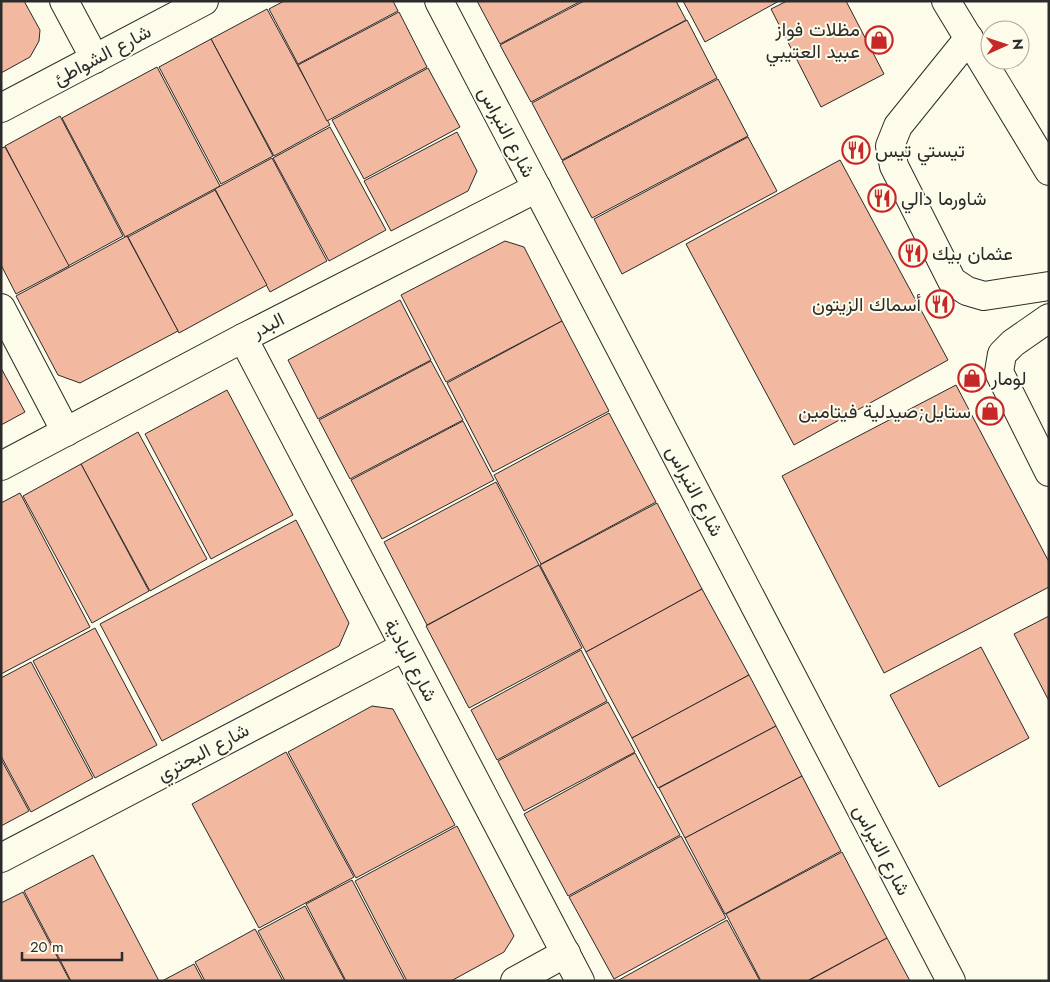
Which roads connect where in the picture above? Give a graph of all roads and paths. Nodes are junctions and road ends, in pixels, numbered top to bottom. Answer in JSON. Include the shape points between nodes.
{"nodes":[{"id":1,"x":64,"y":1,"type":"edge"},
{"id":2,"x":204,"y":1,"type":"edge"},
{"id":3,"x":438,"y":1,"type":"edge"},
{"id":4,"x":946,"y":1,"type":"edge"},
{"id":5,"x":970,"y":38,"type":"junction"},
{"id":6,"x":95,"y":59,"type":"junction"},
{"id":7,"x":1,"y":108,"type":"edge"},
{"id":8,"x":1049,"y":171,"type":"edge"},
{"id":9,"x":537,"y":188,"type":"junction"},
{"id":10,"x":1049,"y":286,"type":"edge"},
{"id":11,"x":1,"y":308,"type":"edge"},
{"id":12,"x":1049,"y":318,"type":"edge"},
{"id":13,"x":243,"y":338,"type":"junction"},
{"id":14,"x":66,"y":432,"type":"junction"},
{"id":15,"x":1,"y":466,"type":"edge"},
{"id":16,"x":1049,"y":472,"type":"edge"},
{"id":17,"x":404,"y":646,"type":"junction"},
{"id":18,"x":1,"y":858,"type":"edge"},
{"id":19,"x":566,"y":953,"type":"junction"},
{"id":20,"x":515,"y":981,"type":"edge"},
{"id":21,"x":580,"y":981,"type":"edge"},
{"id":22,"x":951,"y":981,"type":"edge"}],
"edges":[{"from":1,"to":6,"type":"street"},
{"from":2,"to":6,"type":"street","name":"شارع الشواطئ"},
{"from":3,"to":9,"type":"street","name":"شارع النبراس"},
{"from":4,"to":5,"type":"street"},
{"from":5,"to":8,"type":"street"},
{"from":5,"to":10,"type":"street","via":[[898,126],[890,146],[894,166],[952,281],[967,291],[984,296]]},
{"from":6,"to":7,"type":"street","name":"شارع الشواطئ"},
{"from":9,"to":13,"type":"street","name":"البدر"},
{"from":9,"to":22,"type":"street","name":"شارع النبراس"},
{"from":11,"to":14,"type":"street"},
{"from":12,"to":16,"type":"street","via":[[1002,354],[999,372]]},
{"from":13,"to":14,"type":"street","name":"البدر"},
{"from":13,"to":17,"type":"street","name":"شارع البادية"},
{"from":14,"to":15,"type":"street","name":"البدر"},
{"from":17,"to":18,"type":"street","name":"شارع البحتري"},
{"from":17,"to":19,"type":"street","name":"شارع البادية"},
{"from":19,"to":20,"type":"street"},
{"from":19,"to":21,"type":"street","name":"شارع البادية"}]}
